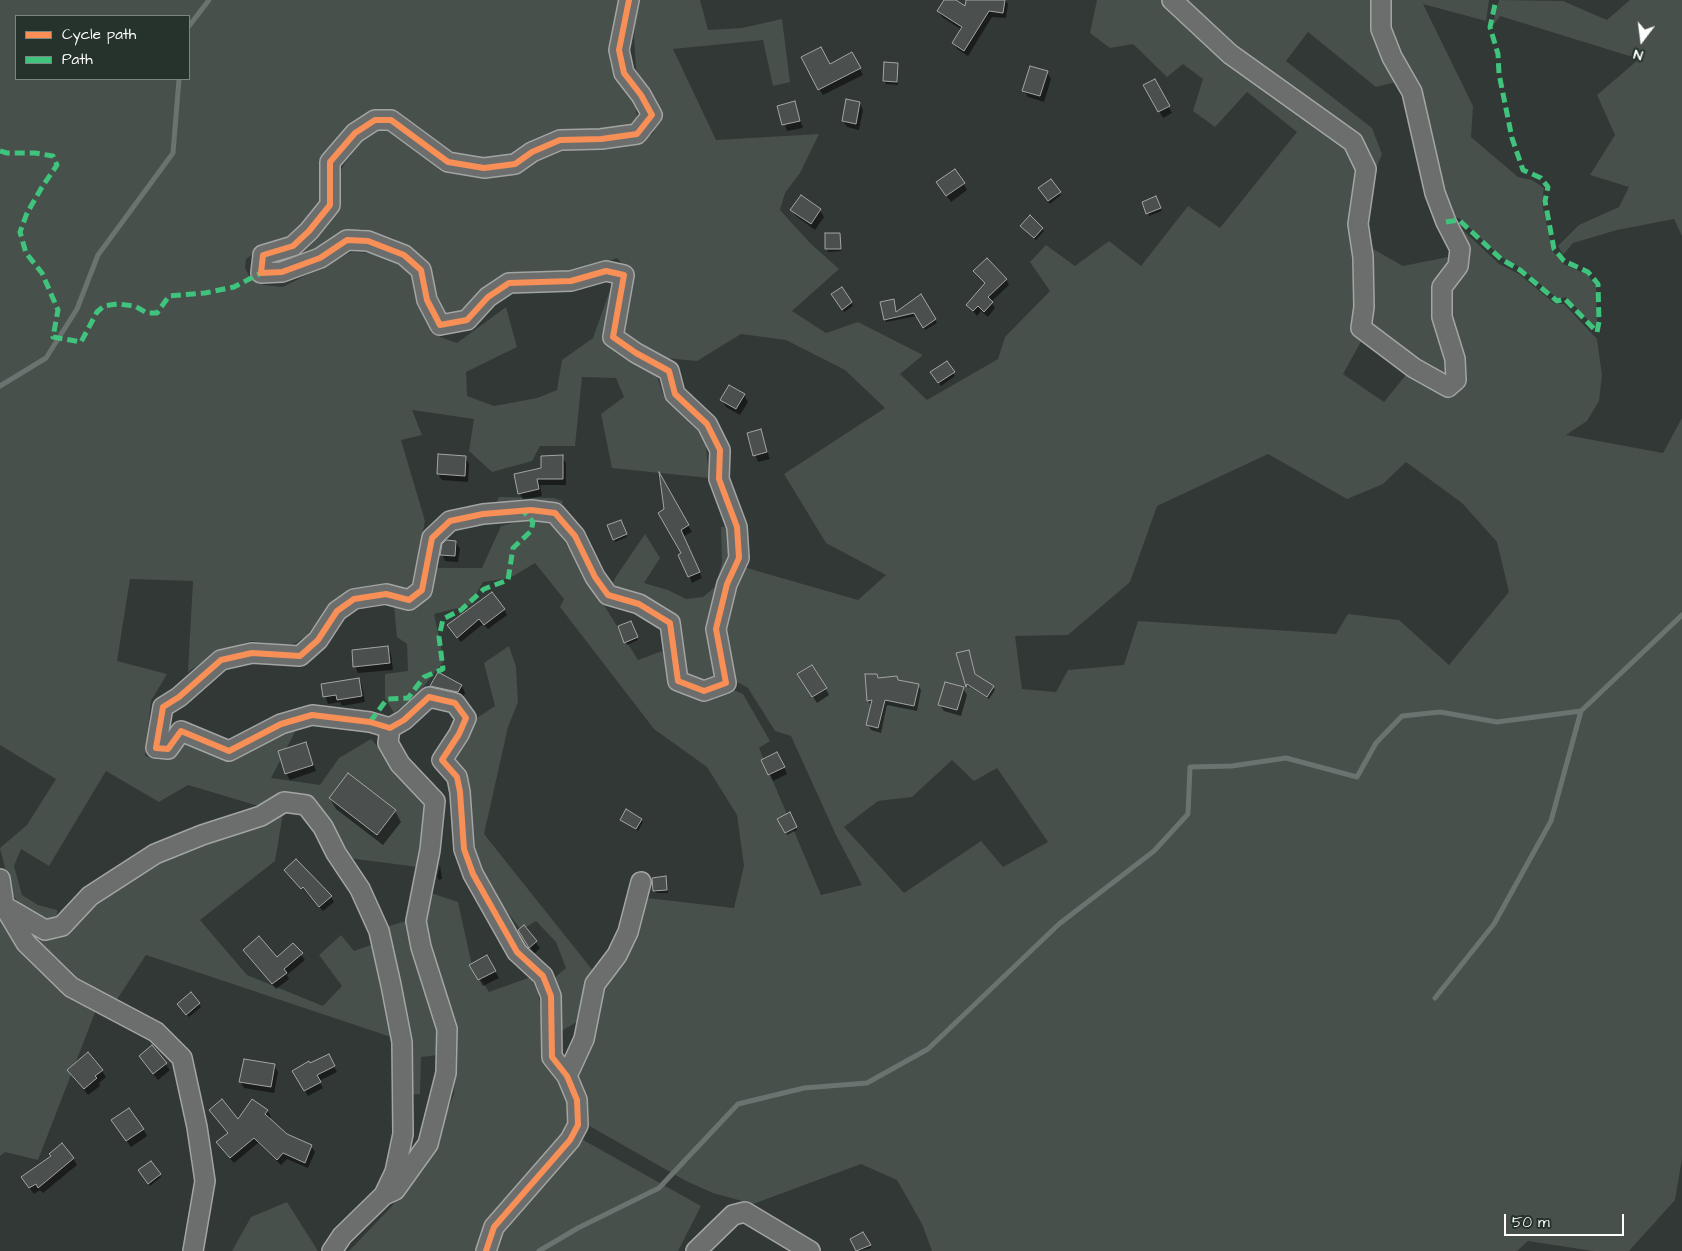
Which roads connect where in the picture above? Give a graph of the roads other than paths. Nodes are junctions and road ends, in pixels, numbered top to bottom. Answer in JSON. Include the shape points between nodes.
{"nodes":[{"id":1,"x":629,"y":0,"type":"edge"},
{"id":2,"x":1172,"y":0,"type":"edge"},
{"id":3,"x":1381,"y":0,"type":"edge"},
{"id":4,"x":390,"y":728,"type":"junction"},
{"id":5,"x":0,"y":878,"type":"edge"},
{"id":6,"x":641,"y":882,"type":"dead end"},
{"id":7,"x":4,"y":906,"type":"junction"},
{"id":8,"x":567,"y":1076,"type":"junction"},
{"id":9,"x":384,"y":1195,"type":"junction"},
{"id":10,"x":194,"y":1251,"type":"edge"},
{"id":11,"x":332,"y":1251,"type":"edge"},
{"id":12,"x":486,"y":1251,"type":"edge"},
{"id":13,"x":696,"y":1251,"type":"edge"},
{"id":14,"x":810,"y":1251,"type":"edge"}],
"edges":[{"from":1,"to":4,"type":"street","via":[[619,50],[624,73],[652,115],[637,134],[560,140],[532,152],[515,164],[484,168],[448,162],[391,120],[375,120],[355,134],[330,162],[330,205],[293,246],[264,255],[261,273],[282,272],[320,258],[346,240],[368,241],[404,255],[421,270],[427,300],[440,325],[466,320],[488,296],[509,283],[571,281],[606,271],[624,275],[614,337],[669,371],[675,394],[707,424],[720,450],[720,479],[737,527],[739,558],[727,584],[716,629],[726,683],[704,691],[678,681],[670,623],[639,604],[608,595],[595,577],[575,536],[555,513],[531,510],[483,514],[450,521],[432,538],[422,590],[409,600],[386,594],[354,600],[337,611],[318,640],[300,656],[252,653],[221,660],[163,708],[156,748],[168,749],[181,731],[229,751],[281,724],[312,715],[370,722]]},
{"from":2,"to":3,"type":"street","via":[[1230,54],[1353,142],[1366,169],[1358,224],[1363,257],[1361,328],[1414,368],[1448,387],[1456,380],[1455,359],[1442,317],[1442,287],[1458,266],[1460,249],[1436,192],[1412,92],[1381,29]]},
{"from":4,"to":8,"type":"street","via":[[429,697],[455,703],[466,718],[442,760],[457,778],[464,849],[473,874],[517,952],[543,976],[551,996],[552,1057]]},
{"from":4,"to":9,"type":"street","via":[[388,743],[400,764],[435,801],[430,850],[416,921],[447,1029],[446,1073],[428,1144],[395,1190]]},
{"from":5,"to":7,"type":"street"},
{"from":6,"to":8,"type":"street","via":[[628,932],[617,955],[595,984],[584,1039]]},
{"from":7,"to":9,"type":"street","via":[[46,930],[62,926],[90,896],[155,854],[260,816],[284,802],[306,805],[324,827],[336,853],[360,889],[379,930],[391,985],[402,1042],[403,1134],[395,1172]]},
{"from":7,"to":10,"type":"street","via":[[26,943],[71,987],[156,1032],[182,1058],[205,1181]]},
{"from":8,"to":12,"type":"street","via":[[577,1100],[578,1126],[570,1140],[494,1227]]},
{"from":9,"to":11,"type":"street","via":[[342,1236]]},
{"from":13,"to":14,"type":"street","via":[[733,1216],[745,1212]]}]}
